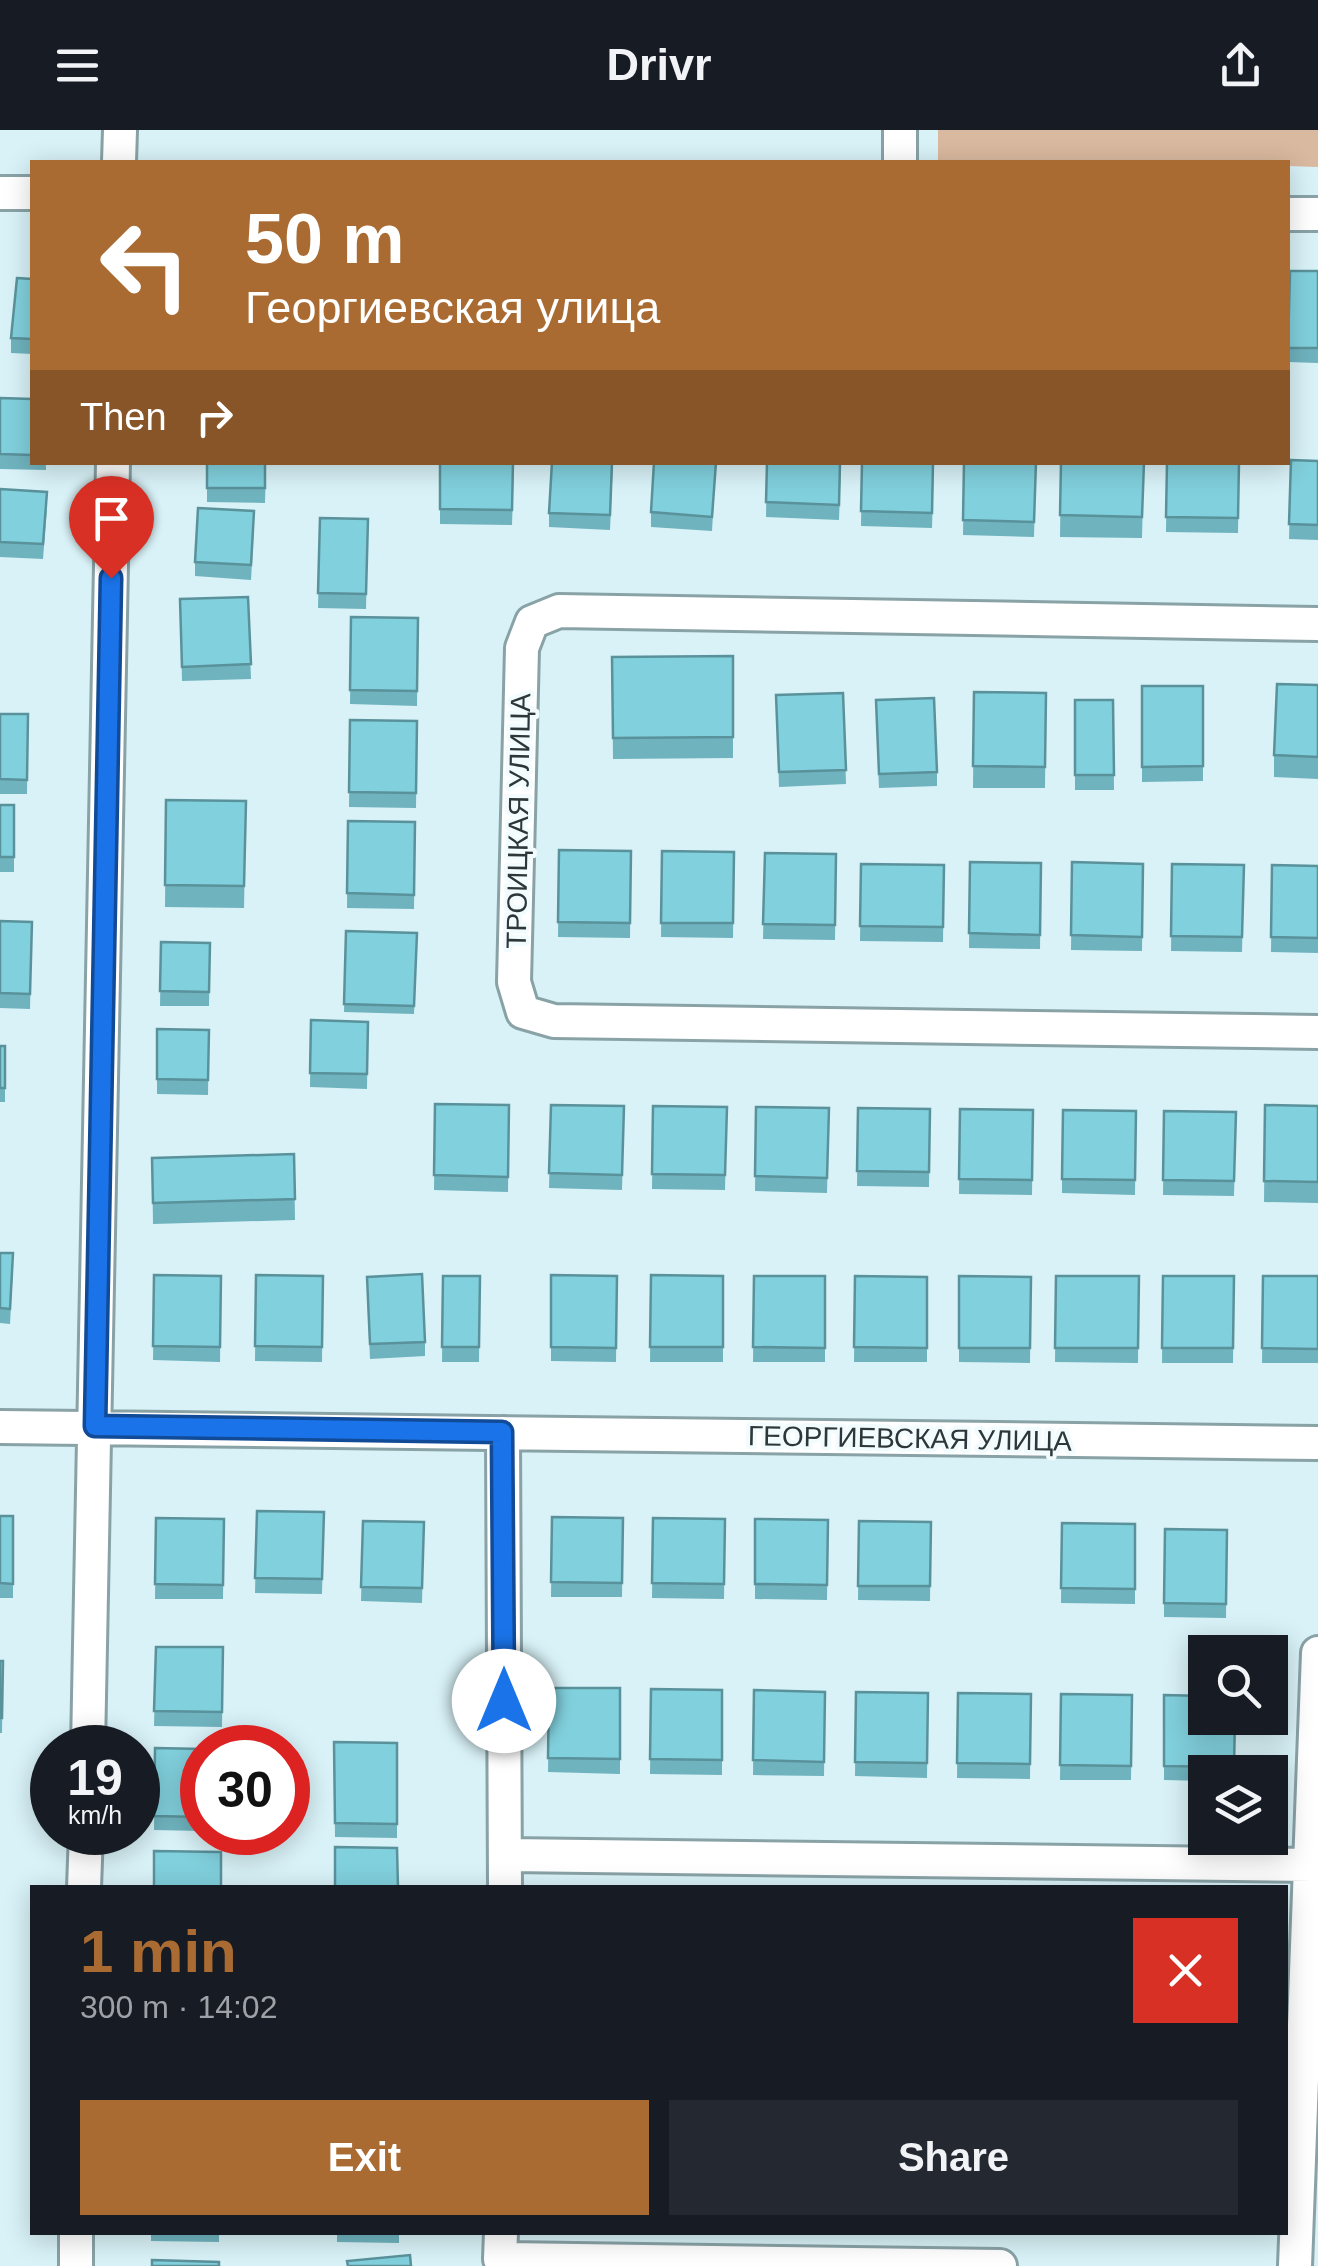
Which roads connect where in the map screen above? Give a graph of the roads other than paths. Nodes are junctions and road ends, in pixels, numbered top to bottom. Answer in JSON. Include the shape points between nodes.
{"nodes":[{"id":1,"x":120,"y":130,"type":"edge"},
{"id":2,"x":900,"y":130,"type":"edge"},
{"id":3,"x":119,"y":160,"type":"edge"},
{"id":4,"x":900,"y":160,"type":"edge"},
{"id":5,"x":0,"y":192,"type":"edge"},
{"id":6,"x":30,"y":193,"type":"edge"},
{"id":7,"x":1290,"y":214,"type":"edge"},
{"id":8,"x":1318,"y":214,"type":"edge"},
{"id":9,"x":114,"y":465,"type":"edge"},
{"id":10,"x":1318,"y":624,"type":"edge"},
{"id":11,"x":1318,"y":1032,"type":"edge"},
{"id":12,"x":95,"y":1426,"type":"junction"},
{"id":13,"x":0,"y":1427,"type":"edge"},
{"id":14,"x":502,"y":1432,"type":"junction"},
{"id":15,"x":1318,"y":1444,"type":"edge"},
{"id":16,"x":1318,"y":1652,"type":"edge"},
{"id":17,"x":88,"y":1725,"type":"edge"},
{"id":18,"x":85,"y":1855,"type":"edge"},
{"id":19,"x":1312,"y":1865,"type":"junction"},
{"id":20,"x":505,"y":1871,"type":"edge"},
{"id":21,"x":84,"y":1885,"type":"edge"},
{"id":22,"x":76,"y":2235,"type":"edge"},
{"id":23,"x":500,"y":2235,"type":"edge"},
{"id":24,"x":76,"y":2266,"type":"edge"},
{"id":25,"x":1000,"y":2266,"type":"edge"},
{"id":26,"x":1294,"y":2266,"type":"edge"}],
"edges":[{"from":1,"to":3,"type":"street"},
{"from":2,"to":4,"type":"street"},
{"from":5,"to":6,"type":"street"},
{"from":7,"to":8,"type":"street"},
{"from":9,"to":12,"type":"street"},
{"from":10,"to":11,"type":"street","name":"ТРОИЦКАЯ УЛИЦА","via":[[558,612],[532,622],[522,648],[514,982],[523,1012],[554,1021]]},
{"from":12,"to":13,"type":"street","name":"ГЕОРГИЕВСКАЯ УЛИЦА"},
{"from":12,"to":14,"type":"street","name":"ГЕОРГИЕВСКАЯ УЛИЦА"},
{"from":12,"to":17,"type":"street"},
{"from":14,"to":15,"type":"street","name":"ГЕОРГИЕВСКАЯ УЛИЦА"},
{"from":14,"to":20,"type":"street"},
{"from":16,"to":19,"type":"street"},
{"from":18,"to":21,"type":"street"},
{"from":19,"to":20,"type":"street"},
{"from":19,"to":26,"type":"street"},
{"from":22,"to":24,"type":"street"},
{"from":23,"to":25,"type":"street","via":[[500,2259]]}]}
